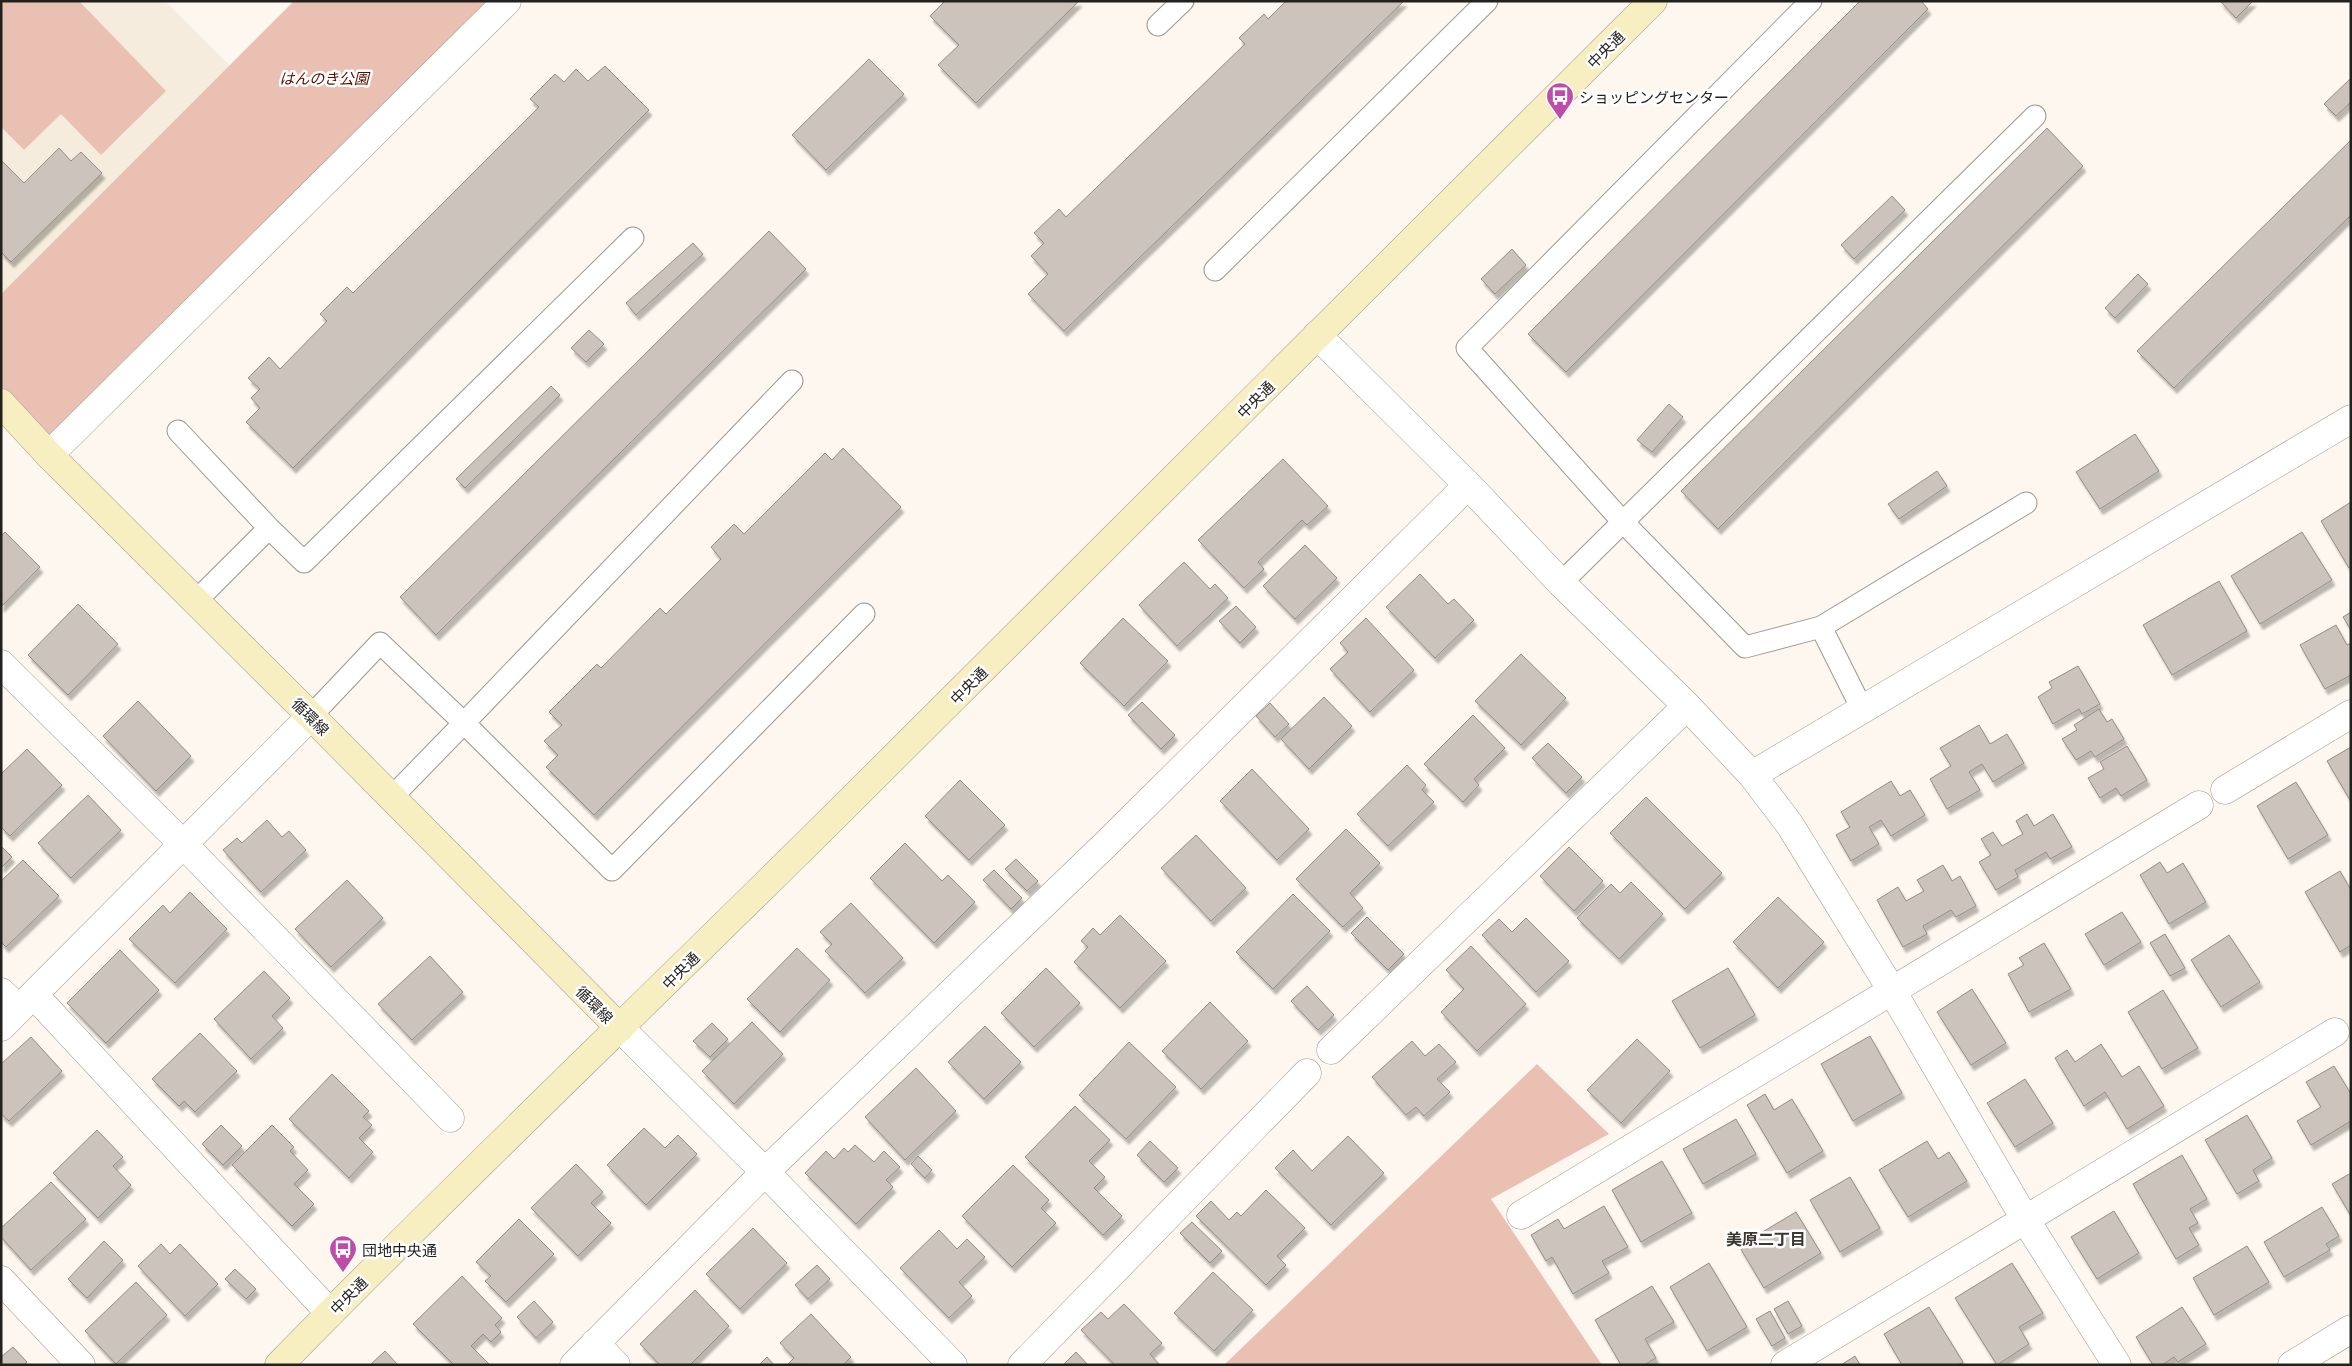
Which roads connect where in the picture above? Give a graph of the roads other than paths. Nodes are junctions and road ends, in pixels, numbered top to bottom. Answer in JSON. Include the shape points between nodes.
{"nodes":[{"id":1,"x":507,"y":1,"type":"edge"},
{"id":2,"x":1184,"y":1,"type":"edge"},
{"id":3,"x":1487,"y":1,"type":"edge"},
{"id":4,"x":1653,"y":1,"type":"edge"},
{"id":5,"x":1811,"y":1,"type":"edge"},
{"id":6,"x":1158,"y":25,"type":"dead end"},
{"id":7,"x":2035,"y":116,"type":"dead end"},
{"id":8,"x":632,"y":238,"type":"dead end"},
{"id":9,"x":1215,"y":270,"type":"dead end"},
{"id":10,"x":1317,"y":334,"type":"junction"},
{"id":11,"x":792,"y":381,"type":"dead end"},
{"id":12,"x":1,"y":404,"type":"edge"},
{"id":13,"x":2351,"y":419,"type":"edge"},
{"id":14,"x":178,"y":431,"type":"dead end"},
{"id":15,"x":49,"y":455,"type":"junction"},
{"id":16,"x":1468,"y":485,"type":"junction"},
{"id":17,"x":2026,"y":503,"type":"dead end"},
{"id":18,"x":1622,"y":521,"type":"junction"},
{"id":19,"x":268,"y":528,"type":"junction"},
{"id":20,"x":1561,"y":583,"type":"junction"},
{"id":21,"x":196,"y":601,"type":"junction"},
{"id":22,"x":864,"y":614,"type":"dead end"},
{"id":23,"x":1821,"y":627,"type":"junction"},
{"id":24,"x":1,"y":664,"type":"edge"},
{"id":25,"x":1687,"y":706,"type":"junction"},
{"id":26,"x":1862,"y":709,"type":"junction"},
{"id":27,"x":2351,"y":714,"type":"edge"},
{"id":28,"x":311,"y":716,"type":"junction"},
{"id":29,"x":464,"y":723,"type":"junction"},
{"id":30,"x":1752,"y":775,"type":"junction"},
{"id":31,"x":2224,"y":790,"type":"dead end"},
{"id":32,"x":392,"y":797,"type":"junction"},
{"id":33,"x":2199,"y":805,"type":"dead end"},
{"id":34,"x":184,"y":845,"type":"junction"},
{"id":35,"x":1891,"y":989,"type":"junction"},
{"id":36,"x":14,"y":1006,"type":"edge"},
{"id":37,"x":620,"y":1028,"type":"junction"},
{"id":38,"x":2335,"y":1032,"type":"dead end"},
{"id":39,"x":1331,"y":1050,"type":"dead end"},
{"id":40,"x":1307,"y":1073,"type":"dead end"},
{"id":41,"x":450,"y":1118,"type":"dead end"},
{"id":42,"x":765,"y":1172,"type":"junction"},
{"id":43,"x":1521,"y":1215,"type":"dead end"},
{"id":44,"x":2025,"y":1219,"type":"junction"},
{"id":45,"x":1,"y":1280,"type":"edge"},
{"id":46,"x":330,"y":1313,"type":"junction"},
{"id":47,"x":2351,"y":1329,"type":"edge"},
{"id":48,"x":595,"y":1343,"type":"junction"},
{"id":49,"x":81,"y":1365,"type":"edge"},
{"id":50,"x":279,"y":1365,"type":"edge"},
{"id":51,"x":574,"y":1365,"type":"edge"},
{"id":52,"x":616,"y":1365,"type":"edge"},
{"id":53,"x":953,"y":1365,"type":"edge"},
{"id":54,"x":1022,"y":1365,"type":"edge"},
{"id":55,"x":1785,"y":1365,"type":"edge"},
{"id":56,"x":2117,"y":1365,"type":"edge"},
{"id":57,"x":2292,"y":1365,"type":"edge"}],
"edges":[{"from":1,"to":15,"type":"street"},
{"from":2,"to":6,"type":"lane"},
{"from":3,"to":9,"type":"lane"},
{"from":4,"to":10,"type":"street","name":"中央通"},
{"from":5,"to":18,"type":"lane","via":[[1467,348]]},
{"from":7,"to":18,"type":"lane"},
{"from":8,"to":19,"type":"lane","via":[[304,562]]},
{"from":10,"to":16,"type":"street"},
{"from":10,"to":37,"type":"street","name":"中央通"},
{"from":11,"to":29,"type":"lane"},
{"from":12,"to":15,"type":"street","name":"循環線"},
{"from":13,"to":26,"type":"street"},
{"from":14,"to":19,"type":"lane"},
{"from":15,"to":21,"type":"street","name":"循環線"},
{"from":16,"to":20,"type":"street"},
{"from":16,"to":42,"type":"street","via":[[1106,844]]},
{"from":17,"to":23,"type":"lane"},
{"from":18,"to":20,"type":"lane"},
{"from":18,"to":23,"type":"lane","via":[[1746,647]]},
{"from":19,"to":21,"type":"lane"},
{"from":20,"to":25,"type":"street"},
{"from":21,"to":28,"type":"street","name":"循環線"},
{"from":22,"to":29,"type":"lane","via":[[612,870]]},
{"from":23,"to":26,"type":"lane"},
{"from":24,"to":34,"type":"street"},
{"from":25,"to":30,"type":"street"},
{"from":25,"to":39,"type":"street"},
{"from":26,"to":30,"type":"street"},
{"from":27,"to":31,"type":"street"},
{"from":28,"to":29,"type":"lane","via":[[380,643]]},
{"from":28,"to":32,"type":"street","name":"循環線"},
{"from":28,"to":34,"type":"street"},
{"from":29,"to":32,"type":"lane"},
{"from":30,"to":35,"type":"street","via":[[1790,825]]},
{"from":32,"to":37,"type":"street","name":"循環線"},
{"from":33,"to":35,"type":"street"},
{"from":34,"to":36,"type":"street"},
{"from":34,"to":41,"type":"street"},
{"from":35,"to":43,"type":"street"},
{"from":35,"to":44,"type":"street"},
{"from":36,"to":46,"type":"street"},
{"from":37,"to":42,"type":"street"},
{"from":37,"to":46,"type":"street","name":"中央通"},
{"from":38,"to":44,"type":"street"},
{"from":40,"to":54,"type":"street"},
{"from":42,"to":48,"type":"street"},
{"from":42,"to":53,"type":"street"},
{"from":44,"to":55,"type":"street"},
{"from":44,"to":56,"type":"street"},
{"from":45,"to":49,"type":"street"},
{"from":46,"to":50,"type":"street","name":"中央通"},
{"from":47,"to":57,"type":"street"},
{"from":48,"to":51,"type":"street"},
{"from":48,"to":52,"type":"street"}]}
